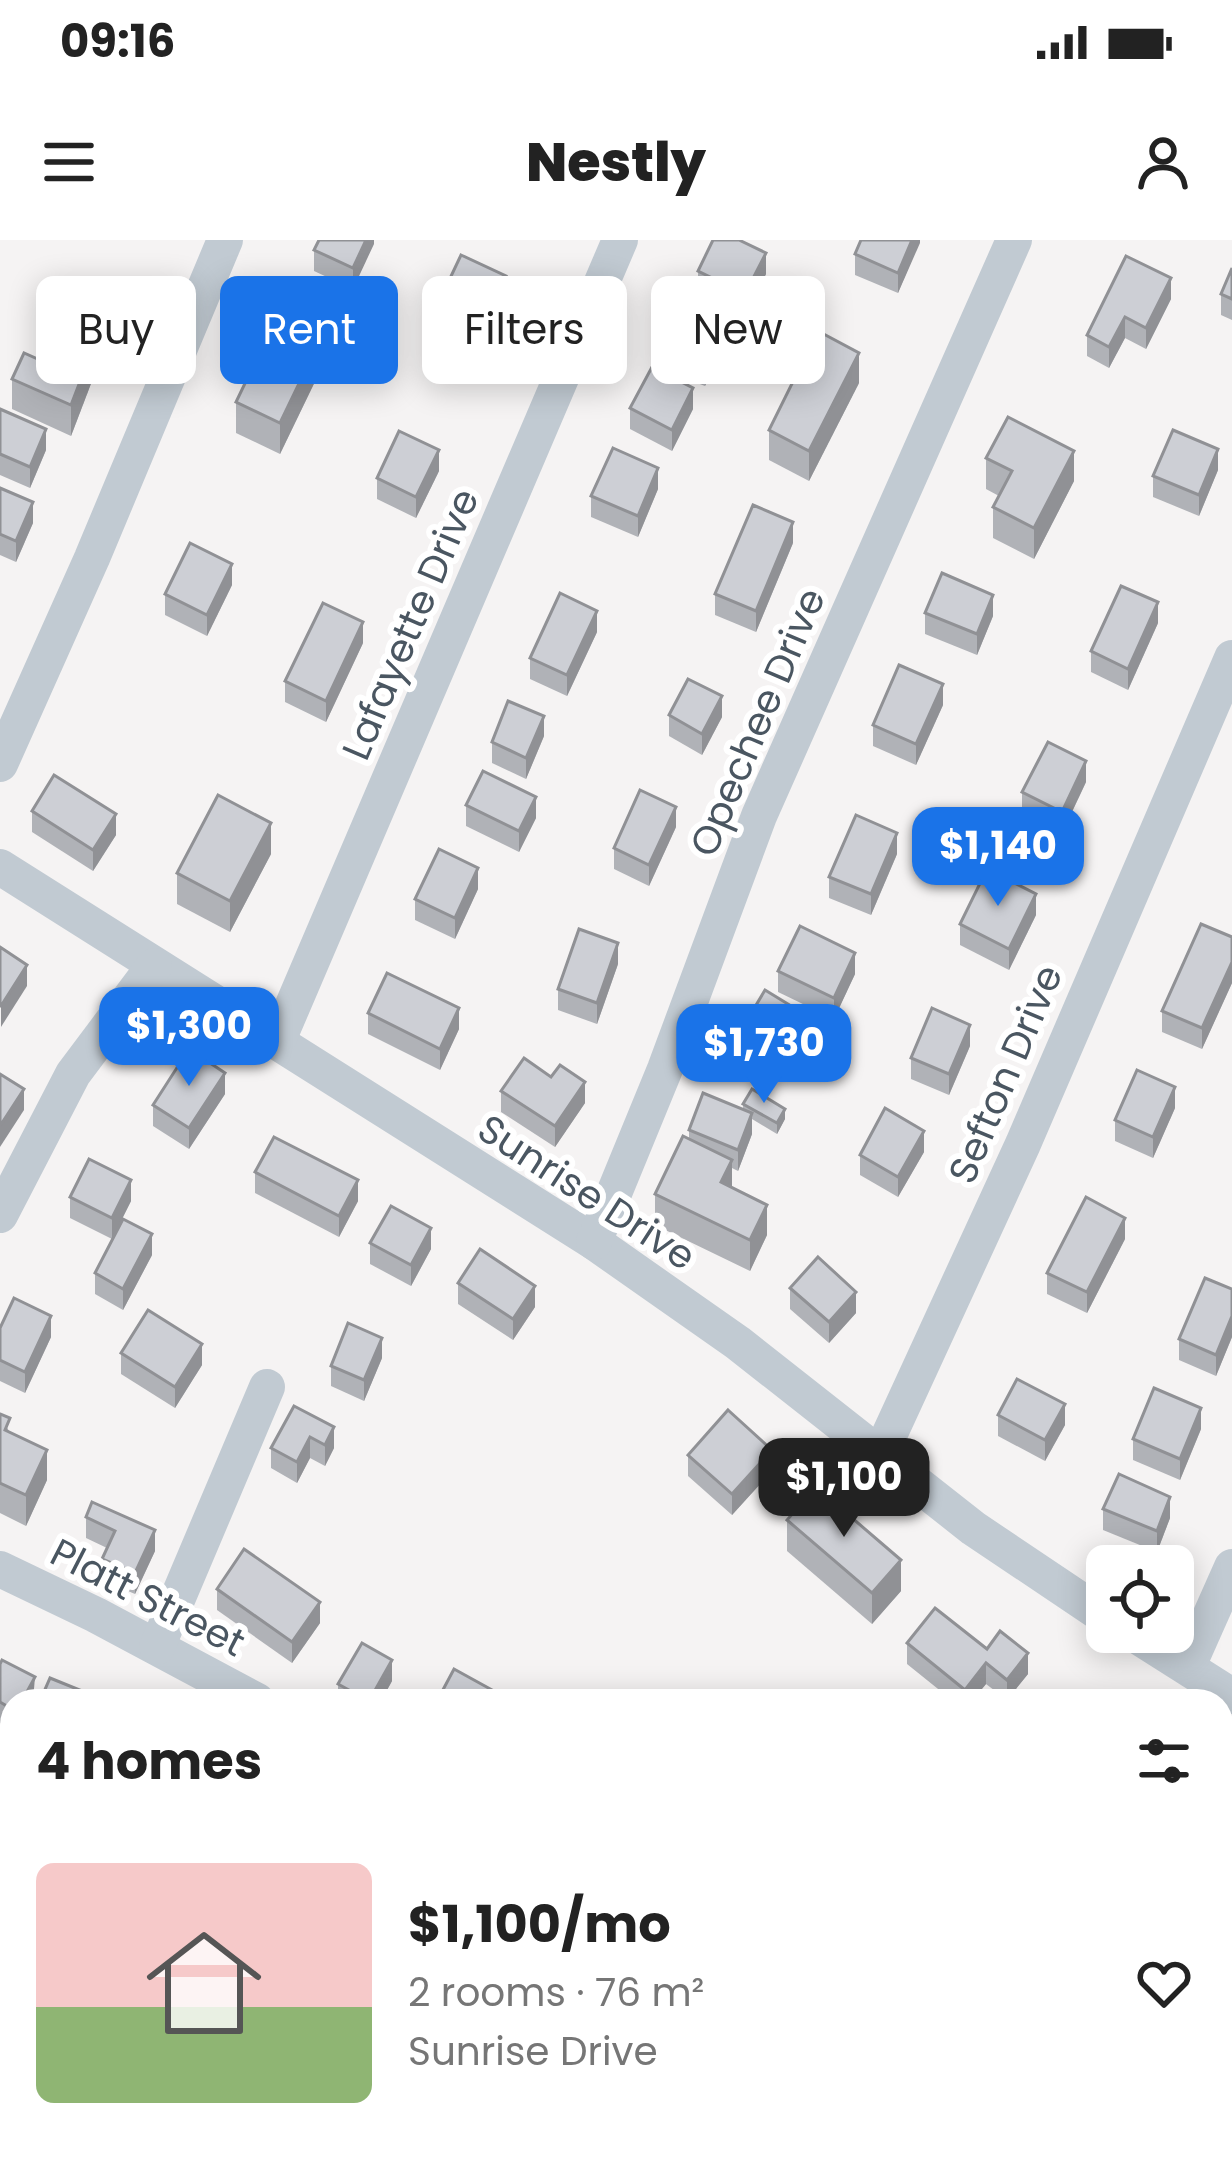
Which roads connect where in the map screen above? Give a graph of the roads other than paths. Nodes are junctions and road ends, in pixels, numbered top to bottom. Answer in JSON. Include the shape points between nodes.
{"nodes":[{"id":1,"x":225,"y":240,"type":"edge"},
{"id":2,"x":620,"y":240,"type":"edge"},
{"id":3,"x":1014,"y":240,"type":"edge"},
{"id":4,"x":1232,"y":658,"type":"edge"},
{"id":5,"x":0,"y":764,"type":"edge"},
{"id":6,"x":0,"y":867,"type":"edge"},
{"id":7,"x":154,"y":966,"type":"junction"},
{"id":8,"x":278,"y":1040,"type":"junction"},
{"id":9,"x":0,"y":1215,"type":"edge"},
{"id":10,"x":594,"y":1242,"type":"junction"},
{"id":11,"x":267,"y":1387,"type":"dead end"},
{"id":12,"x":880,"y":1455,"type":"junction"},
{"id":13,"x":1232,"y":1567,"type":"edge"},
{"id":14,"x":0,"y":1569,"type":"edge"},
{"id":15,"x":1086,"y":1604,"type":"edge"},
{"id":16,"x":157,"y":1647,"type":"junction"},
{"id":17,"x":1166,"y":1653,"type":"edge"},
{"id":18,"x":1188,"y":1666,"type":"junction"},
{"id":19,"x":235,"y":1689,"type":"edge"},
{"id":20,"x":1222,"y":1689,"type":"edge"}],
"edges":[{"from":1,"to":5,"type":"street"},
{"from":2,"to":8,"type":"street","name":"Lafayette Drive"},
{"from":3,"to":10,"type":"street","name":"Opechee Drive","via":[[759,816]]},
{"from":4,"to":12,"type":"street","name":"Sefton Drive"},
{"from":6,"to":7,"type":"street","name":"Sunrise Drive"},
{"from":7,"to":8,"type":"street","name":"Sunrise Drive"},
{"from":7,"to":9,"type":"street","via":[[73,1074]]},
{"from":8,"to":10,"type":"street","name":"Sunrise Drive"},
{"from":10,"to":12,"type":"street","name":"Sunrise Drive"},
{"from":11,"to":16,"type":"street"},
{"from":12,"to":15,"type":"street","name":"Sunrise Drive"},
{"from":13,"to":18,"type":"street"},
{"from":14,"to":16,"type":"street","name":"Platt Street"},
{"from":16,"to":19,"type":"street","name":"Platt Street"},
{"from":17,"to":18,"type":"street"},
{"from":18,"to":20,"type":"street"}]}
